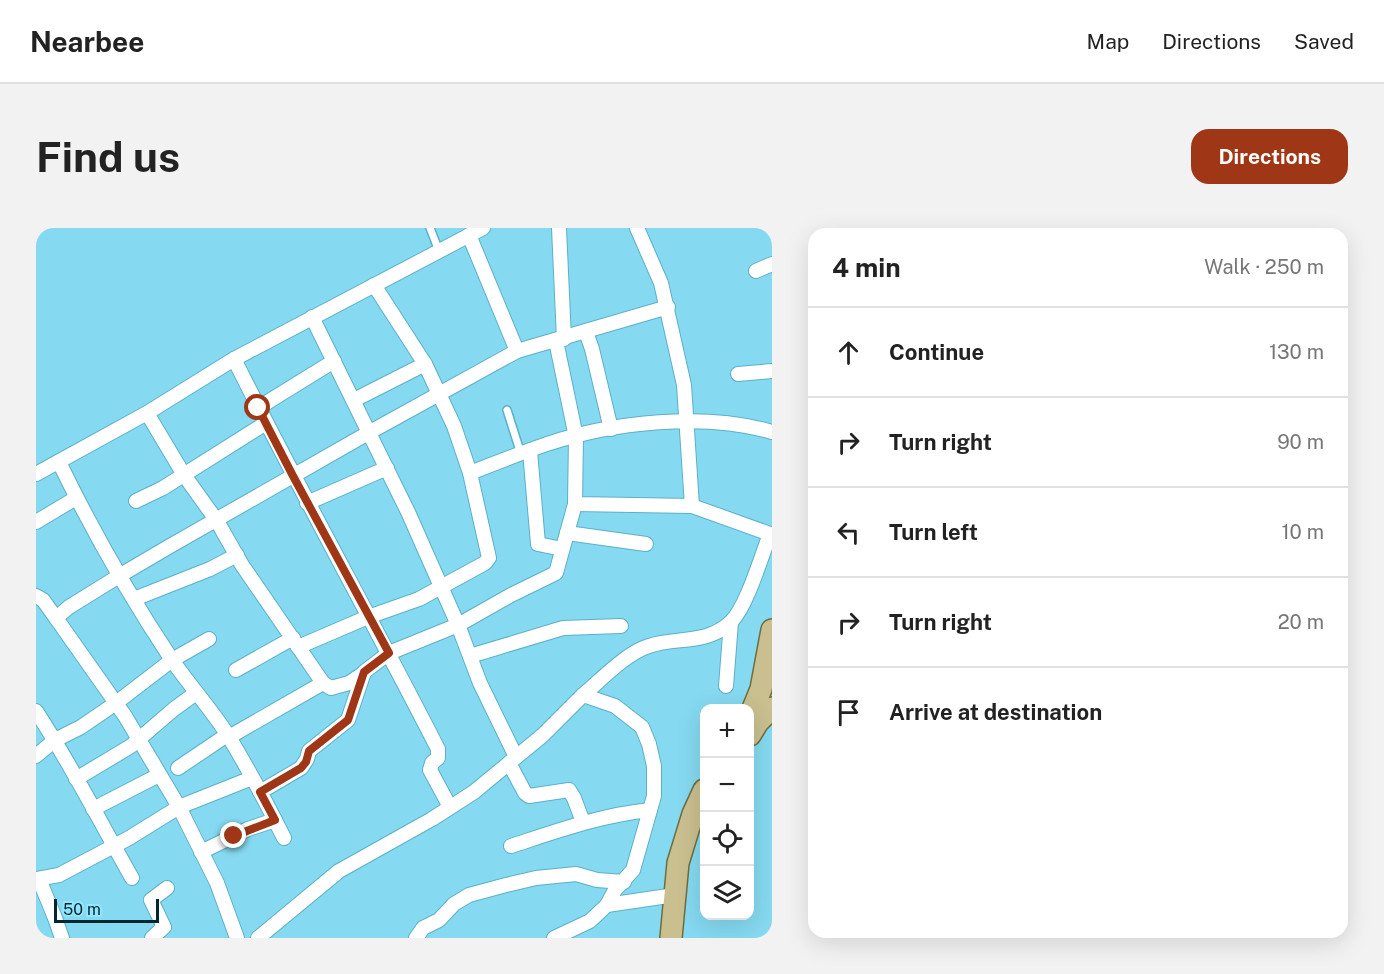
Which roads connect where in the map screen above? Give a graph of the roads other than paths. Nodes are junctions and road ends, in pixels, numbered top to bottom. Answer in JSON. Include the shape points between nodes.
{"nodes":[{"id":1,"x":430,"y":228,"type":"edge"},
{"id":2,"x":483,"y":228,"type":"edge"},
{"id":3,"x":559,"y":228,"type":"edge"},
{"id":4,"x":637,"y":228,"type":"edge"},
{"id":5,"x":469,"y":235,"type":"junction"},
{"id":6,"x":439,"y":251,"type":"junction"},
{"id":7,"x":772,"y":264,"type":"edge"},
{"id":8,"x":756,"y":271,"type":"dead end"},
{"id":9,"x":374,"y":285,"type":"junction"},
{"id":10,"x":668,"y":308,"type":"junction"},
{"id":11,"x":312,"y":317,"type":"junction"},
{"id":12,"x":586,"y":332,"type":"junction"},
{"id":13,"x":560,"y":340,"type":"junction"},
{"id":14,"x":517,"y":351,"type":"junction"},
{"id":15,"x":234,"y":359,"type":"junction"},
{"id":16,"x":334,"y":361,"type":"junction"},
{"id":17,"x":425,"y":364,"type":"junction"},
{"id":18,"x":772,"y":371,"type":"edge"},
{"id":19,"x":738,"y":374,"type":"dead end"},
{"id":20,"x":439,"y":393,"type":"junction"},
{"id":21,"x":354,"y":400,"type":"junction"},
{"id":22,"x":258,"y":408,"type":"junction"},
{"id":23,"x":507,"y":410,"type":"dead end"},
{"id":24,"x":147,"y":413,"type":"junction"},
{"id":25,"x":688,"y":420,"type":"junction"},
{"id":26,"x":266,"y":423,"type":"junction"},
{"id":27,"x":611,"y":429,"type":"junction"},
{"id":28,"x":370,"y":432,"type":"junction"},
{"id":29,"x":772,"y":432,"type":"edge"},
{"id":30,"x":576,"y":437,"type":"junction"},
{"id":31,"x":526,"y":452,"type":"junction"},
{"id":32,"x":59,"y":462,"type":"junction"},
{"id":33,"x":387,"y":468,"type":"junction"},
{"id":34,"x":470,"y":473,"type":"junction"},
{"id":35,"x":36,"y":474,"type":"edge"},
{"id":36,"x":184,"y":475,"type":"junction"},
{"id":37,"x":293,"y":476,"type":"junction"},
{"id":38,"x":76,"y":498,"type":"junction"},
{"id":39,"x":136,"y":501,"type":"dead end"},
{"id":40,"x":307,"y":503,"type":"junction"},
{"id":41,"x":574,"y":504,"type":"junction"},
{"id":42,"x":692,"y":506,"type":"junction"},
{"id":43,"x":217,"y":521,"type":"junction"},
{"id":44,"x":36,"y":522,"type":"edge"},
{"id":45,"x":567,"y":533,"type":"junction"},
{"id":46,"x":771,"y":533,"type":"edge"},
{"id":47,"x":646,"y":544,"type":"dead end"},
{"id":48,"x":562,"y":549,"type":"junction"},
{"id":49,"x":237,"y":555,"type":"junction"},
{"id":50,"x":119,"y":576,"type":"junction"},
{"id":51,"x":441,"y":586,"type":"junction"},
{"id":52,"x":36,"y":596,"type":"edge"},
{"id":53,"x":134,"y":599,"type":"junction"},
{"id":54,"x":368,"y":617,"type":"junction"},
{"id":55,"x":56,"y":618,"type":"junction"},
{"id":56,"x":731,"y":622,"type":"junction"},
{"id":57,"x":458,"y":625,"type":"junction"},
{"id":58,"x":621,"y":626,"type":"dead end"},
{"id":59,"x":772,"y":630,"type":"edge"},
{"id":60,"x":209,"y":639,"type":"dead end"},
{"id":61,"x":295,"y":643,"type":"junction"},
{"id":62,"x":389,"y":653,"type":"junction"},
{"id":63,"x":470,"y":656,"type":"junction"},
{"id":64,"x":172,"y":660,"type":"junction"},
{"id":65,"x":236,"y":670,"type":"dead end"},
{"id":66,"x":364,"y":672,"type":"junction"},
{"id":67,"x":322,"y":683,"type":"junction"},
{"id":68,"x":726,"y":686,"type":"dead end"},
{"id":69,"x":196,"y":693,"type":"junction"},
{"id":70,"x":583,"y":695,"type":"junction"},
{"id":71,"x":116,"y":703,"type":"junction"},
{"id":72,"x":754,"y":706,"type":"edge"},
{"id":73,"x":772,"y":708,"type":"edge"},
{"id":74,"x":36,"y":711,"type":"edge"},
{"id":75,"x":772,"y":723,"type":"edge"},
{"id":76,"x":754,"y":729,"type":"edge"},
{"id":77,"x":754,"y":734,"type":"edge"},
{"id":78,"x":228,"y":736,"type":"junction"},
{"id":79,"x":55,"y":740,"type":"junction"},
{"id":80,"x":138,"y":740,"type":"junction"},
{"id":81,"x":36,"y":756,"type":"edge"},
{"id":82,"x":513,"y":760,"type":"junction"},
{"id":83,"x":178,"y":768,"type":"dead end"},
{"id":84,"x":159,"y":775,"type":"junction"},
{"id":85,"x":252,"y":778,"type":"junction"},
{"id":86,"x":76,"y":779,"type":"junction"},
{"id":87,"x":260,"y":792,"type":"junction"},
{"id":88,"x":700,"y":800,"type":"edge"},
{"id":89,"x":179,"y":807,"type":"junction"},
{"id":90,"x":450,"y":807,"type":"junction"},
{"id":91,"x":93,"y":809,"type":"junction"},
{"id":92,"x":650,"y":810,"type":"junction"},
{"id":93,"x":275,"y":820,"type":"junction"},
{"id":94,"x":583,"y":822,"type":"junction"},
{"id":95,"x":284,"y":838,"type":"dead end"},
{"id":96,"x":112,"y":846,"type":"junction"},
{"id":97,"x":511,"y":846,"type":"dead end"},
{"id":98,"x":201,"y":852,"type":"junction"},
{"id":99,"x":132,"y":878,"type":"dead end"},
{"id":100,"x":37,"y":879,"type":"edge"},
{"id":101,"x":624,"y":882,"type":"junction"},
{"id":102,"x":167,"y":888,"type":"dead end"},
{"id":103,"x":675,"y":895,"type":"junction"},
{"id":104,"x":607,"y":905,"type":"junction"},
{"id":105,"x":62,"y":938,"type":"edge"},
{"id":106,"x":152,"y":938,"type":"edge"},
{"id":107,"x":237,"y":938,"type":"edge"},
{"id":108,"x":258,"y":938,"type":"edge"},
{"id":109,"x":416,"y":938,"type":"edge"},
{"id":110,"x":554,"y":938,"type":"edge"},
{"id":111,"x":671,"y":938,"type":"edge"}],
"edges":[{"from":1,"to":6,"type":"lane"},
{"from":2,"to":5,"type":"street"},
{"from":3,"to":13,"type":"street"},
{"from":4,"to":10,"type":"street"},
{"from":5,"to":6,"type":"street"},
{"from":5,"to":14,"type":"street"},
{"from":6,"to":9,"type":"street"},
{"from":7,"to":8,"type":"street"},
{"from":9,"to":11,"type":"street"},
{"from":9,"to":17,"type":"street"},
{"from":10,"to":12,"type":"street"},
{"from":10,"to":25,"type":"street"},
{"from":11,"to":15,"type":"street"},
{"from":11,"to":16,"type":"street"},
{"from":12,"to":13,"type":"street"},
{"from":12,"to":27,"type":"street"},
{"from":13,"to":14,"type":"street"},
{"from":13,"to":30,"type":"street"},
{"from":14,"to":20,"type":"street"},
{"from":15,"to":22,"type":"street"},
{"from":15,"to":24,"type":"street"},
{"from":16,"to":21,"type":"street"},
{"from":16,"to":22,"type":"street"},
{"from":17,"to":20,"type":"street"},
{"from":17,"to":21,"type":"street"},
{"from":18,"to":19,"type":"street"},
{"from":20,"to":28,"type":"street"},
{"from":20,"to":34,"type":"street"},
{"from":21,"to":28,"type":"street"},
{"from":22,"to":26,"type":"street"},
{"from":23,"to":31,"type":"lane"},
{"from":24,"to":32,"type":"street"},
{"from":24,"to":36,"type":"street"},
{"from":25,"to":27,"type":"street"},
{"from":25,"to":29,"type":"street","via":[[728,422]]},
{"from":25,"to":42,"type":"street"},
{"from":26,"to":36,"type":"street"},
{"from":26,"to":37,"type":"street"},
{"from":27,"to":30,"type":"street"},
{"from":28,"to":33,"type":"street"},
{"from":28,"to":37,"type":"street"},
{"from":30,"to":31,"type":"street"},
{"from":30,"to":41,"type":"street"},
{"from":31,"to":34,"type":"street"},
{"from":31,"to":48,"type":"street","via":[[535,489],[537,539],[540,545]]},
{"from":32,"to":35,"type":"street"},
{"from":32,"to":38,"type":"street"},
{"from":33,"to":40,"type":"street"},
{"from":33,"to":51,"type":"street"},
{"from":34,"to":51,"type":"street","via":[[489,558]]},
{"from":36,"to":39,"type":"street"},
{"from":36,"to":43,"type":"street"},
{"from":37,"to":40,"type":"street"},
{"from":37,"to":43,"type":"street"},
{"from":38,"to":44,"type":"street"},
{"from":38,"to":50,"type":"street"},
{"from":40,"to":54,"type":"street"},
{"from":41,"to":42,"type":"street"},
{"from":41,"to":45,"type":"street"},
{"from":42,"to":46,"type":"street"},
{"from":43,"to":49,"type":"street"},
{"from":43,"to":50,"type":"street"},
{"from":45,"to":47,"type":"street"},
{"from":45,"to":48,"type":"street"},
{"from":46,"to":56,"type":"street","via":[[743,606]]},
{"from":48,"to":57,"type":"street","via":[[556,573]]},
{"from":49,"to":53,"type":"street"},
{"from":49,"to":61,"type":"street"},
{"from":50,"to":53,"type":"street"},
{"from":50,"to":55,"type":"street"},
{"from":51,"to":54,"type":"street","via":[[419,599]]},
{"from":51,"to":57,"type":"street"},
{"from":52,"to":55,"type":"street"},
{"from":53,"to":64,"type":"street"},
{"from":54,"to":61,"type":"street"},
{"from":54,"to":62,"type":"street"},
{"from":55,"to":71,"type":"street"},
{"from":56,"to":68,"type":"street"},
{"from":56,"to":70,"type":"street","via":[[700,639],[649,645]]},
{"from":57,"to":62,"type":"street"},
{"from":57,"to":63,"type":"street"},
{"from":58,"to":63,"type":"street","via":[[562,628]]},
{"from":59,"to":72,"type":"main road"},
{"from":60,"to":64,"type":"street"},
{"from":61,"to":65,"type":"street"},
{"from":61,"to":67,"type":"street"},
{"from":62,"to":66,"type":"street"},
{"from":62,"to":90,"type":"street","via":[[438,749],[438,758],[430,770]]},
{"from":63,"to":82,"type":"street"},
{"from":64,"to":69,"type":"street"},
{"from":64,"to":71,"type":"street"},
{"from":66,"to":67,"type":"street","via":[[341,686],[331,688]]},
{"from":66,"to":87,"type":"street","via":[[348,720],[309,751],[301,768]]},
{"from":67,"to":78,"type":"street"},
{"from":69,"to":78,"type":"street"},
{"from":69,"to":80,"type":"street"},
{"from":70,"to":82,"type":"street"},
{"from":70,"to":92,"type":"street","via":[[615,706],[642,727],[654,766]]},
{"from":71,"to":79,"type":"street"},
{"from":71,"to":80,"type":"street"},
{"from":73,"to":76,"type":"main road"},
{"from":74,"to":79,"type":"street"},
{"from":75,"to":77,"type":"main road"},
{"from":78,"to":83,"type":"street"},
{"from":78,"to":85,"type":"street"},
{"from":79,"to":81,"type":"street"},
{"from":79,"to":86,"type":"street"},
{"from":80,"to":84,"type":"street"},
{"from":80,"to":86,"type":"street"},
{"from":82,"to":90,"type":"street"},
{"from":82,"to":94,"type":"street","via":[[525,793],[530,796],[569,790]]},
{"from":84,"to":89,"type":"street"},
{"from":84,"to":91,"type":"street"},
{"from":85,"to":87,"type":"street"},
{"from":85,"to":89,"type":"street"},
{"from":86,"to":91,"type":"street"},
{"from":87,"to":93,"type":"street"},
{"from":88,"to":103,"type":"main road","via":[[678,863]]},
{"from":89,"to":96,"type":"street"},
{"from":89,"to":98,"type":"street"},
{"from":90,"to":108,"type":"street","via":[[339,871]]},
{"from":91,"to":96,"type":"street"},
{"from":92,"to":94,"type":"street"},
{"from":92,"to":101,"type":"street","via":[[633,870]]},
{"from":93,"to":95,"type":"street"},
{"from":93,"to":98,"type":"street"},
{"from":94,"to":97,"type":"street"},
{"from":96,"to":99,"type":"street"},
{"from":96,"to":100,"type":"street","via":[[59,875]]},
{"from":98,"to":107,"type":"street"},
{"from":100,"to":105,"type":"street"},
{"from":101,"to":104,"type":"street"},
{"from":101,"to":109,"type":"street","via":[[568,874],[497,887],[454,904]]},
{"from":102,"to":106,"type":"street","via":[[151,900],[164,927]]},
{"from":103,"to":104,"type":"street"},
{"from":103,"to":111,"type":"main road"},
{"from":104,"to":110,"type":"street","via":[[590,921]]}]}
